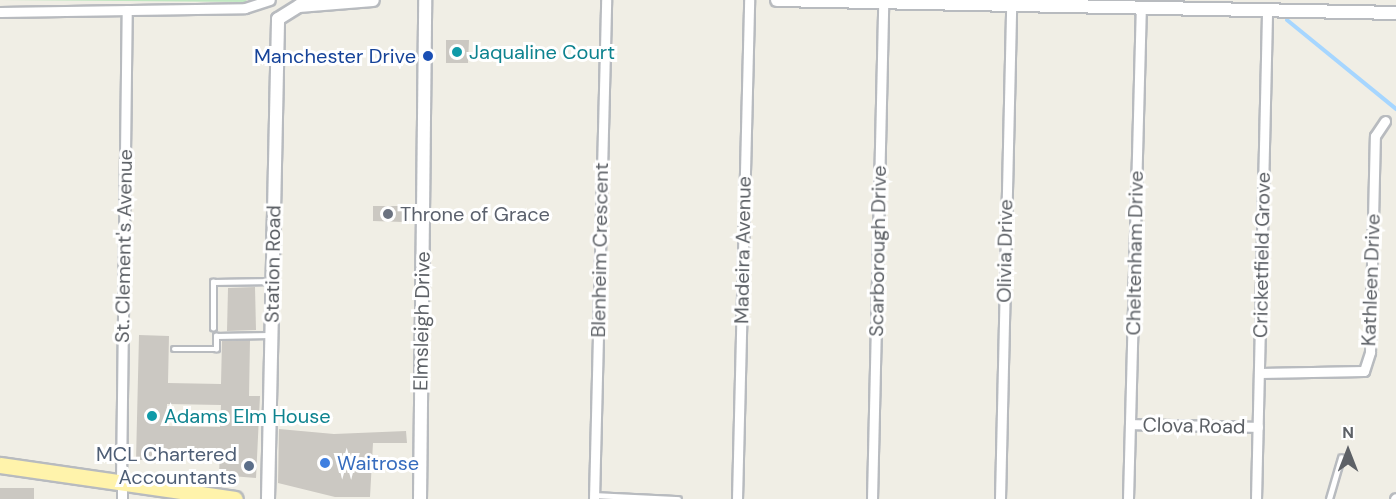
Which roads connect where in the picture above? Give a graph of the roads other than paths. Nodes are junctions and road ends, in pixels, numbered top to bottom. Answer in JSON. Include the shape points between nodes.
{"nodes":[{"id":1,"x":270,"y":0,"type":"edge"},
{"id":2,"x":373,"y":0,"type":"edge"},
{"id":3,"x":425,"y":0,"type":"edge"},
{"id":4,"x":606,"y":0,"type":"edge"},
{"id":5,"x":749,"y":0,"type":"edge"},
{"id":6,"x":777,"y":0,"type":"edge"},
{"id":7,"x":910,"y":1,"type":"edge"},
{"id":8,"x":1050,"y":2,"type":"edge"},
{"id":9,"x":1011,"y":3,"type":"junction"},
{"id":10,"x":883,"y":4,"type":"junction"},
{"id":11,"x":1207,"y":4,"type":"edge"},
{"id":12,"x":1306,"y":6,"type":"edge"},
{"id":13,"x":1141,"y":7,"type":"junction"},
{"id":14,"x":127,"y":10,"type":"junction"},
{"id":15,"x":1267,"y":10,"type":"junction"},
{"id":16,"x":0,"y":12,"type":"edge"},
{"id":17,"x":1396,"y":13,"type":"edge"},
{"id":18,"x":1385,"y":121,"type":"dead end"},
{"id":19,"x":273,"y":281,"type":"junction"},
{"id":20,"x":213,"y":328,"type":"dead end"},
{"id":21,"x":272,"y":335,"type":"junction"},
{"id":22,"x":174,"y":349,"type":"dead end"},
{"id":23,"x":1260,"y":373,"type":"junction"},
{"id":24,"x":1130,"y":424,"type":"junction"},
{"id":25,"x":1258,"y":427,"type":"junction"},
{"id":26,"x":1341,"y":458,"type":"dead end"},
{"id":27,"x":0,"y":465,"type":"edge"},
{"id":28,"x":122,"y":481,"type":"junction"},
{"id":29,"x":595,"y":497,"type":"edge"},
{"id":30,"x":122,"y":499,"type":"edge"},
{"id":31,"x":235,"y":499,"type":"edge"},
{"id":32,"x":268,"y":499,"type":"edge"},
{"id":33,"x":420,"y":499,"type":"edge"},
{"id":34,"x":678,"y":499,"type":"edge"},
{"id":35,"x":737,"y":499,"type":"edge"},
{"id":36,"x":872,"y":499,"type":"edge"},
{"id":37,"x":1000,"y":499,"type":"edge"},
{"id":38,"x":1128,"y":499,"type":"edge"},
{"id":39,"x":1257,"y":499,"type":"edge"},
{"id":40,"x":1329,"y":499,"type":"edge"}],
"edges":[{"from":1,"to":14,"type":"street","via":[[245,8]]},
{"from":2,"to":19,"type":"street","name":"Station Road","via":[[290,8],[276,29]]},
{"from":3,"to":33,"type":"street","name":"Elmsleigh Drive"},
{"from":4,"to":29,"type":"street","name":"Blenheim Crescent"},
{"from":5,"to":35,"type":"street","name":"Madeira Avenue"},
{"from":6,"to":10,"type":"street"},
{"from":7,"to":9,"type":"street"},
{"from":7,"to":10,"type":"street"},
{"from":8,"to":9,"type":"street"},
{"from":8,"to":13,"type":"street"},
{"from":9,"to":37,"type":"street","name":"Olivia Drive"},
{"from":10,"to":36,"type":"street","name":"Scarborough Drive"},
{"from":11,"to":13,"type":"street"},
{"from":11,"to":15,"type":"street"},
{"from":12,"to":15,"type":"street"},
{"from":12,"to":17,"type":"street"},
{"from":13,"to":24,"type":"street","name":"Cheltenham Drive"},
{"from":14,"to":16,"type":"street"},
{"from":14,"to":28,"type":"street","name":"St. Clement's Avenue"},
{"from":15,"to":23,"type":"street","name":"Cricketfield Grove"},
{"from":18,"to":23,"type":"street","name":"Kathleen Drive","via":[[1375,136],[1370,352],[1364,371]]},
{"from":19,"to":20,"type":"lane","via":[[213,282]]},
{"from":19,"to":21,"type":"street","name":"Station Road"},
{"from":21,"to":22,"type":"lane","via":[[216,336],[216,349]]},
{"from":21,"to":32,"type":"street","name":"Station Road"},
{"from":23,"to":25,"type":"street","name":"Cricketfield Grove"},
{"from":24,"to":25,"type":"street","name":"Clova Road"},
{"from":24,"to":38,"type":"street","name":"Cheltenham Drive"},
{"from":25,"to":39,"type":"street","name":"Cricketfield Grove"},
{"from":26,"to":40,"type":"lane"},
{"from":27,"to":28,"type":"main road"},
{"from":28,"to":30,"type":"street","name":"St. Clement's Avenue"},
{"from":28,"to":31,"type":"main road"},
{"from":29,"to":34,"type":"lane"}]}
